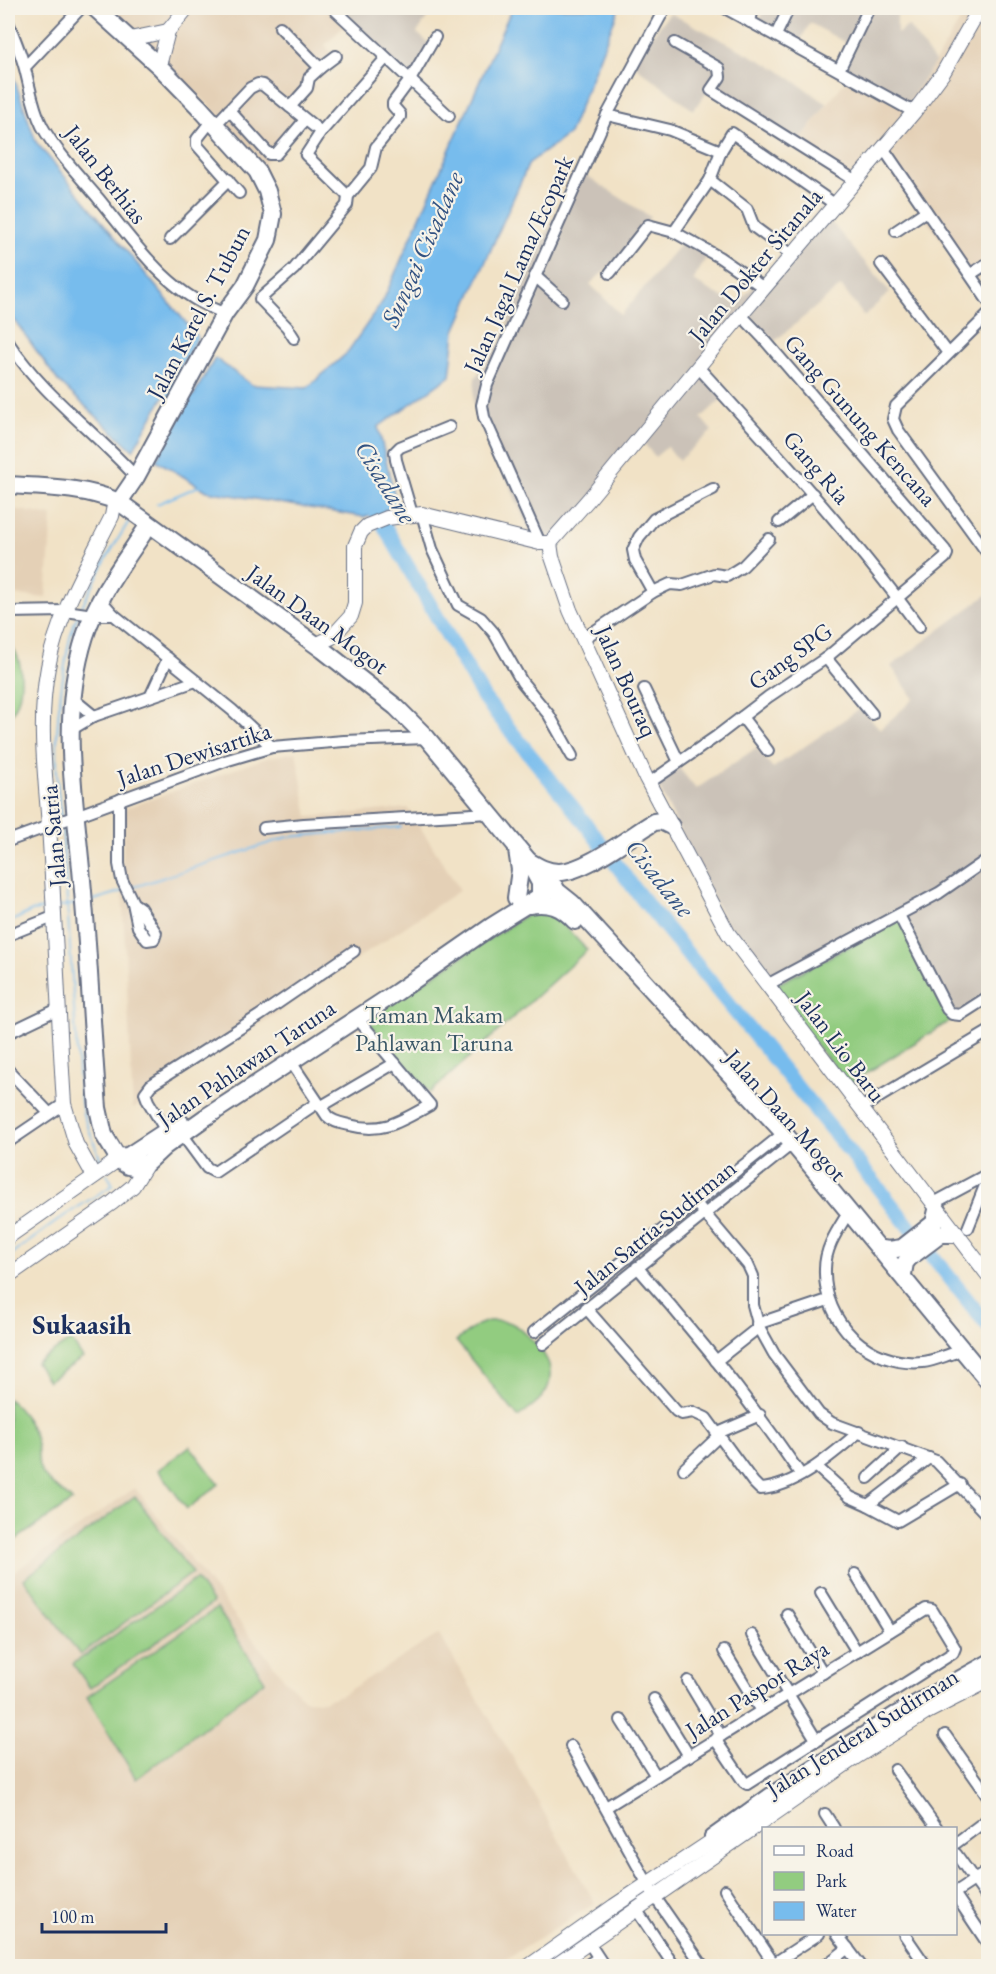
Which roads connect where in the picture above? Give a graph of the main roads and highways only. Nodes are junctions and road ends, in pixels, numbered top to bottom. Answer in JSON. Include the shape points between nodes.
{"nodes":[{"id":1,"x":95,"y":8,"type":"edge"},
{"id":2,"x":187,"y":8,"type":"edge"},
{"id":3,"x":980,"y":8,"type":"edge"},
{"id":4,"x":168,"y":31,"type":"junction"},
{"id":5,"x":130,"y":39,"type":"junction"},
{"id":6,"x":159,"y":66,"type":"junction"},
{"id":7,"x":8,"y":485,"type":"edge"},
{"id":8,"x":120,"y":499,"type":"junction"},
{"id":9,"x":148,"y":526,"type":"junction"},
{"id":10,"x":172,"y":543,"type":"junction"},
{"id":11,"x":545,"y":543,"type":"junction"},
{"id":12,"x":316,"y":645,"type":"junction"},
{"id":13,"x":673,"y":830,"type":"junction"},
{"id":14,"x":515,"y":844,"type":"junction"},
{"id":15,"x":527,"y":859,"type":"junction"},
{"id":16,"x":581,"y":867,"type":"junction"},
{"id":17,"x":545,"y":889,"type":"junction"},
{"id":18,"x":519,"y":902,"type":"junction"},
{"id":19,"x":572,"y":903,"type":"junction"},
{"id":20,"x":174,"y":1132,"type":"junction"},
{"id":21,"x":785,"y":1141,"type":"junction"},
{"id":22,"x":114,"y":1161,"type":"junction"},
{"id":23,"x":148,"y":1162,"type":"junction"},
{"id":24,"x":96,"y":1175,"type":"junction"},
{"id":25,"x":945,"y":1222,"type":"junction"},
{"id":26,"x":8,"y":1237,"type":"edge"},
{"id":27,"x":882,"y":1249,"type":"junction"},
{"id":28,"x":905,"y":1253,"type":"junction"},
{"id":29,"x":903,"y":1275,"type":"junction"},
{"id":30,"x":988,"y":1275,"type":"edge"},
{"id":31,"x":8,"y":1276,"type":"edge"},
{"id":32,"x":988,"y":1381,"type":"edge"},
{"id":33,"x":988,"y":1396,"type":"edge"},
{"id":34,"x":988,"y":1669,"type":"edge"},
{"id":35,"x":988,"y":1681,"type":"edge"},
{"id":36,"x":573,"y":1961,"type":"edge"},
{"id":37,"x":529,"y":1966,"type":"edge"},
{"id":38,"x":555,"y":1966,"type":"edge"}],
"edges":[{"from":1,"to":5,"type":"highway","name":"Jalan Karel S. Tubun"},
{"from":2,"to":4,"type":"main road"},
{"from":3,"to":11,"type":"main road","name":"Jalan Dokter Sitanala","via":[[943,74],[886,153],[856,181]]},
{"from":4,"to":5,"type":"main road"},
{"from":4,"to":6,"type":"main road"},
{"from":5,"to":6,"type":"highway","name":"Jalan Karel S. Tubun"},
{"from":6,"to":8,"type":"highway","name":"Jalan Karel S. Tubun","via":[[256,171],[273,214],[268,240],[245,286],[221,320],[136,477]]},
{"from":7,"to":8,"type":"highway","name":"Jalan Daan Mogot"},
{"from":8,"to":9,"type":"highway","name":"Jalan Daan Mogot"},
{"from":8,"to":10,"type":"highway","via":[[163,528]]},
{"from":8,"to":24,"type":"main road","via":[[67,611],[48,664],[42,703],[41,741],[50,825],[64,1104],[76,1144]]},
{"from":9,"to":10,"type":"highway","name":"Jalan Daan Mogot"},
{"from":9,"to":22,"type":"highway","name":"Jalan Satria","via":[[92,615],[84,638],[69,730],[98,1108]]},
{"from":10,"to":12,"type":"highway","name":"Jalan Daan Mogot"},
{"from":11,"to":12,"type":"main road","via":[[413,514],[367,526],[355,546],[355,603],[351,616],[332,637]]},
{"from":11,"to":13,"type":"main road","name":"Jalan Bouraq","via":[[570,610]]},
{"from":12,"to":14,"type":"highway","name":"Jalan Daan Mogot","via":[[396,707],[427,738]]},
{"from":13,"to":16,"type":"highway","via":[[657,820]]},
{"from":13,"to":25,"type":"main road","name":"Jalan Lio Baru","via":[[728,933]]},
{"from":14,"to":15,"type":"highway","name":"Jalan Daan Mogot"},
{"from":14,"to":18,"type":"highway","via":[[520,870]]},
{"from":15,"to":16,"type":"highway","via":[[558,873]]},
{"from":15,"to":17,"type":"highway","name":"Jalan Daan Mogot"},
{"from":16,"to":19,"type":"highway","via":[[570,885]]},
{"from":17,"to":18,"type":"highway","name":"Jalan Pahlawan Taruna"},
{"from":17,"to":19,"type":"highway","name":"Jalan Daan Mogot"},
{"from":18,"to":20,"type":"highway","name":"Jalan Pahlawan Taruna","via":[[382,989]]},
{"from":18,"to":20,"type":"highway","name":"Jalan Pahlawan Taruna","via":[[492,926],[357,1018]]},
{"from":18,"to":21,"type":"highway","name":"Jalan Daan Mogot","via":[[563,909]]},
{"from":19,"to":21,"type":"highway","name":"Jalan Daan Mogot"},
{"from":20,"to":22,"type":"highway","name":"Jalan Pahlawan Taruna"},
{"from":20,"to":23,"type":"highway","name":"Jalan Pahlawan Taruna"},
{"from":21,"to":27,"type":"highway","name":"Jalan Daan Mogot"},
{"from":21,"to":33,"type":"highway","name":"Jalan Daan Mogot"},
{"from":22,"to":23,"type":"highway","via":[[134,1167]]},
{"from":22,"to":24,"type":"main road"},
{"from":23,"to":31,"type":"main road","name":"Jalan Pahlawan Taruna","via":[[133,1186]]},
{"from":24,"to":26,"type":"main road"},
{"from":25,"to":28,"type":"highway"},
{"from":25,"to":30,"type":"main road","name":"Jalan Lio Baru"},
{"from":27,"to":28,"type":"highway"},
{"from":27,"to":29,"type":"highway","name":"Jalan Daan Mogot"},
{"from":28,"to":29,"type":"highway"},
{"from":29,"to":32,"type":"highway","name":"Jalan Daan Mogot"},
{"from":34,"to":37,"type":"main road","name":"Jalan Jenderal Sudirman","via":[[913,1709],[852,1748]]},
{"from":35,"to":36,"type":"main road","name":"Jalan Jenderal Sudirman","via":[[929,1711],[856,1757],[636,1909],[589,1943]]},
{"from":36,"to":38,"type":"main road","name":"Jalan Jenderal Sudirman"}]}
